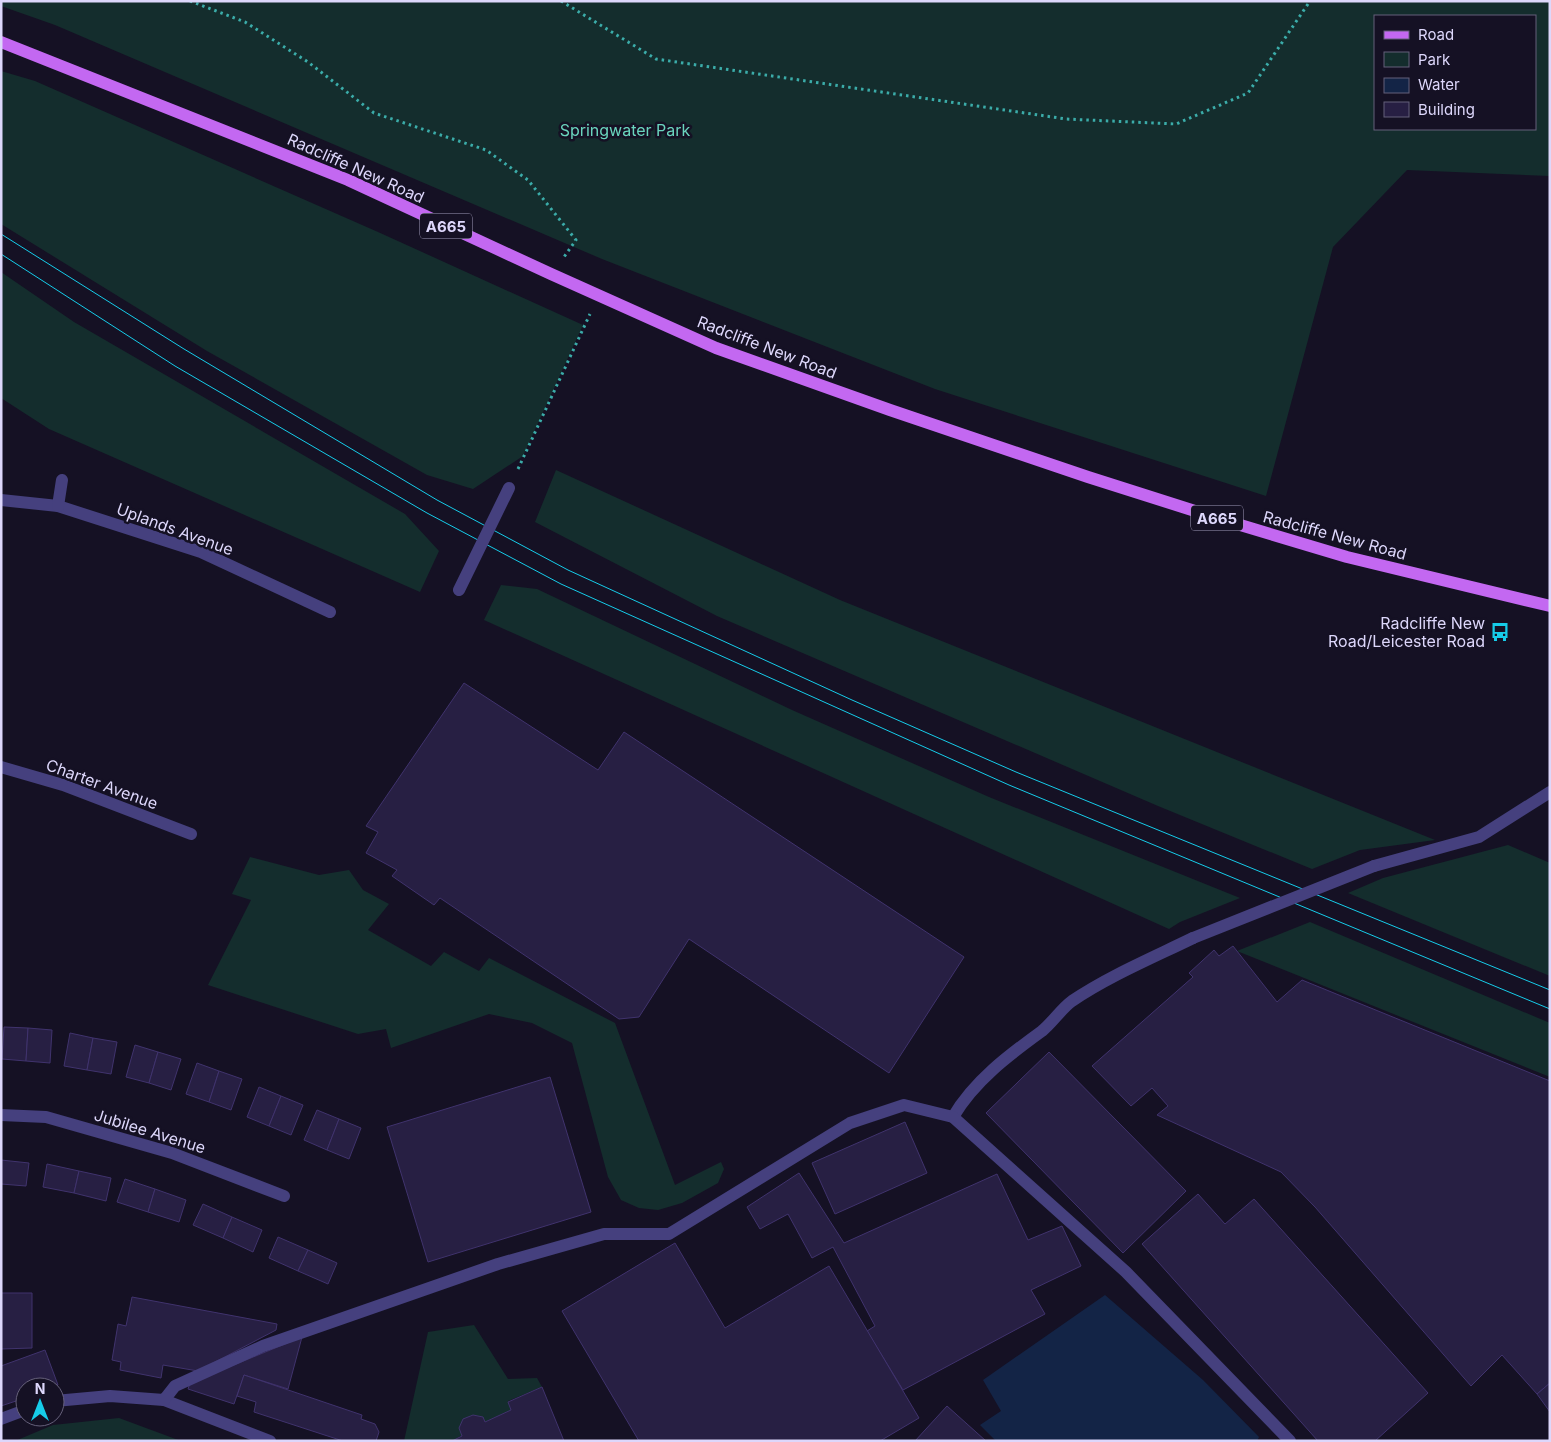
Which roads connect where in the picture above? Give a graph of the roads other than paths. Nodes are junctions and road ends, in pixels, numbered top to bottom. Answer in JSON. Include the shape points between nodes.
{"nodes":[{"id":1,"x":1,"y":42,"type":"edge"},
{"id":2,"x":62,"y":480,"type":"dead end"},
{"id":3,"x":509,"y":488,"type":"road end"},
{"id":4,"x":1,"y":500,"type":"edge"},
{"id":5,"x":58,"y":506,"type":"junction"},
{"id":6,"x":459,"y":590,"type":"dead end"},
{"id":7,"x":1550,"y":606,"type":"edge"},
{"id":8,"x":330,"y":612,"type":"dead end"},
{"id":9,"x":1,"y":767,"type":"edge"},
{"id":10,"x":1550,"y":792,"type":"edge"},
{"id":11,"x":191,"y":834,"type":"dead end"},
{"id":12,"x":1,"y":1115,"type":"edge"},
{"id":13,"x":952,"y":1117,"type":"junction"},
{"id":14,"x":284,"y":1196,"type":"dead end"},
{"id":15,"x":65,"y":1400,"type":"edge"},
{"id":16,"x":164,"y":1400,"type":"junction"},
{"id":17,"x":15,"y":1414,"type":"edge"},
{"id":18,"x":1,"y":1419,"type":"edge"},
{"id":19,"x":1288,"y":1440,"type":"edge"},
{"id":20,"x":270,"y":1441,"type":"edge"}],
"edges":[{"from":1,"to":7,"type":"main road","name":"Radcliffe New Road","number":"A665","via":[[348,180],[716,348],[1088,478],[1347,557]]},
{"from":2,"to":5,"type":"street"},
{"from":3,"to":6,"type":"street","bridge":true},
{"from":4,"to":5,"type":"street","name":"Uplands Avenue"},
{"from":5,"to":8,"type":"street","name":"Uplands Avenue","via":[[201,552]]},
{"from":9,"to":11,"type":"street","name":"Charter Avenue","via":[[62,785]]},
{"from":10,"to":13,"type":"street","bridge":true,"via":[[1479,837],[1374,866],[1193,938],[1110,978],[1070,1003],[1053,1023],[1005,1058],[963,1099]]},
{"from":12,"to":14,"type":"street","name":"Jubilee Avenue","via":[[55,1119],[172,1153]]},
{"from":13,"to":16,"type":"street","via":[[904,1105],[850,1123],[669,1234],[604,1234],[498,1264],[263,1346],[175,1386]]},
{"from":13,"to":19,"type":"street","via":[[1126,1272]]},
{"from":15,"to":16,"type":"street","via":[[110,1396]]},
{"from":16,"to":20,"type":"street"},
{"from":17,"to":18,"type":"street"}]}
